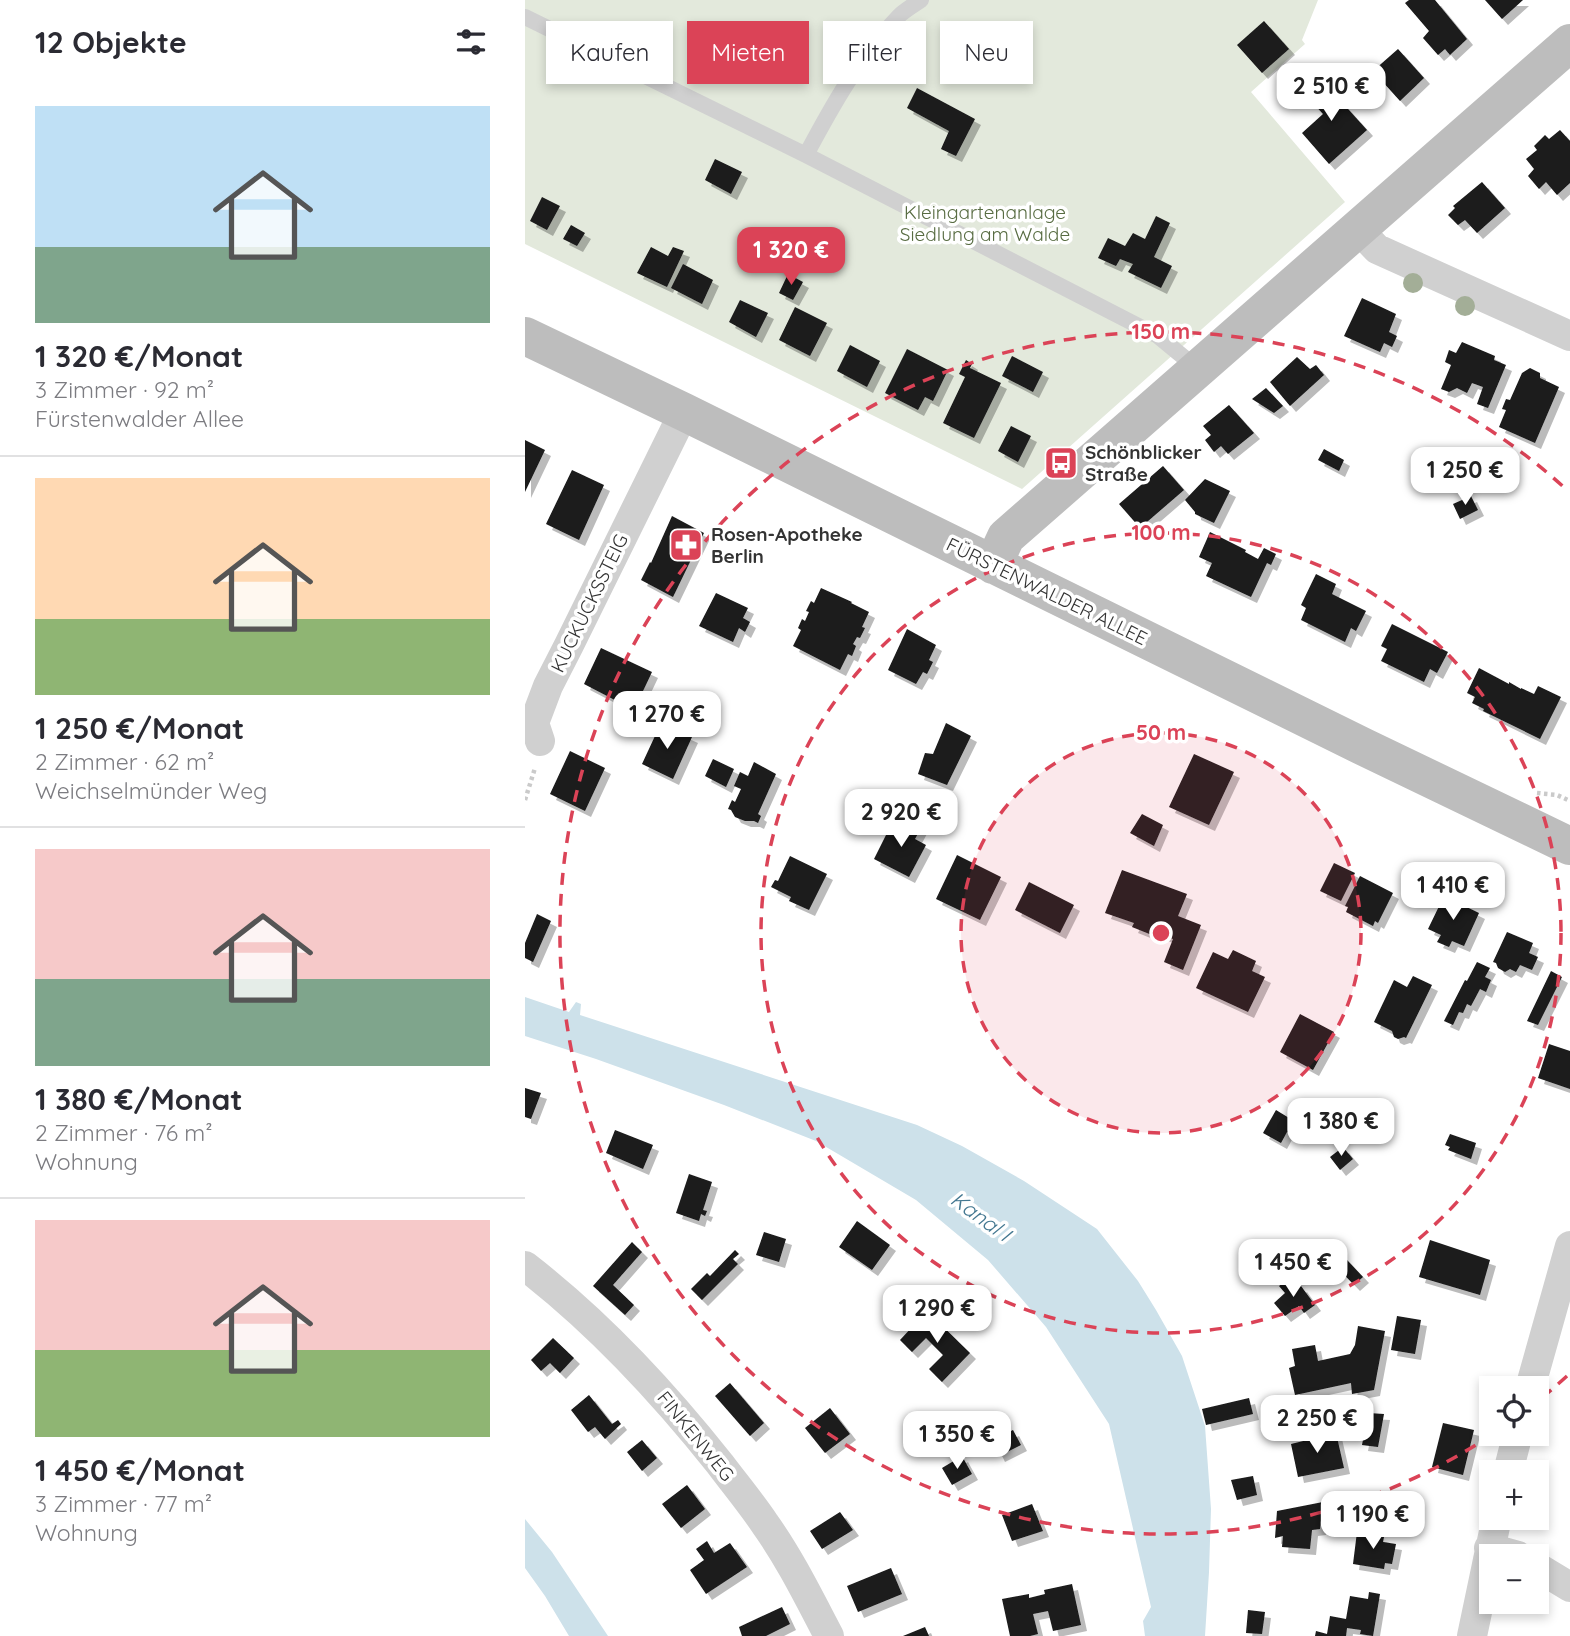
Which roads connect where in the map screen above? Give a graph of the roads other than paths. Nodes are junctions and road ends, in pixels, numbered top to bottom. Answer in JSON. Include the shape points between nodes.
{"nodes":[{"id":1,"x":921,"y":0,"type":"edge"},
{"id":2,"x":525,"y":17,"type":"edge"},
{"id":3,"x":1570,"y":43,"type":"edge"},
{"id":4,"x":806,"y":155,"type":"junction"},
{"id":5,"x":1359,"y":230,"type":"junction"},
{"id":6,"x":525,"y":336,"type":"edge"},
{"id":7,"x":1570,"y":336,"type":"edge"},
{"id":8,"x":1198,"y":369,"type":"junction"},
{"id":9,"x":684,"y":412,"type":"junction"},
{"id":10,"x":993,"y":565,"type":"junction"},
{"id":11,"x":540,"y":741,"type":"road end"},
{"id":12,"x":1570,"y":846,"type":"edge"},
{"id":13,"x":1570,"y":1247,"type":"edge"},
{"id":14,"x":525,"y":1266,"type":"edge"},
{"id":15,"x":1533,"y":1376,"type":"edge"},
{"id":16,"x":1549,"y":1574,"type":"edge"},
{"id":17,"x":1570,"y":1587,"type":"edge"},
{"id":18,"x":1479,"y":1600,"type":"edge"},
{"id":19,"x":829,"y":1636,"type":"edge"},
{"id":20,"x":1472,"y":1636,"type":"edge"}],
"edges":[{"from":1,"to":4,"type":"lane","via":[[900,15],[870,52]]},
{"from":2,"to":4,"type":"lane"},
{"from":3,"to":5,"type":"main road"},
{"from":4,"to":8,"type":"lane","via":[[1158,337]]},
{"from":5,"to":7,"type":"street","via":[[1377,249]]},
{"from":5,"to":8,"type":"main road"},
{"from":6,"to":9,"type":"main road","name":"FÜRSTENWALDER ALLEE"},
{"from":8,"to":10,"type":"main road","via":[[1006,537]]},
{"from":9,"to":10,"type":"main road","name":"FÜRSTENWALDER ALLEE"},
{"from":9,"to":11,"type":"street","name":"KUCKUCKSSTEIG","via":[[548,686],[534,723]]},
{"from":10,"to":12,"type":"main road","name":"FÜRSTENWALDER ALLEE"},
{"from":13,"to":15,"type":"street"},
{"from":14,"to":19,"type":"street","name":"FINKENWEG","via":[[612,1340],[693,1430],[765,1524]]},
{"from":16,"to":17,"type":"street"},
{"from":18,"to":20,"type":"street"}]}
